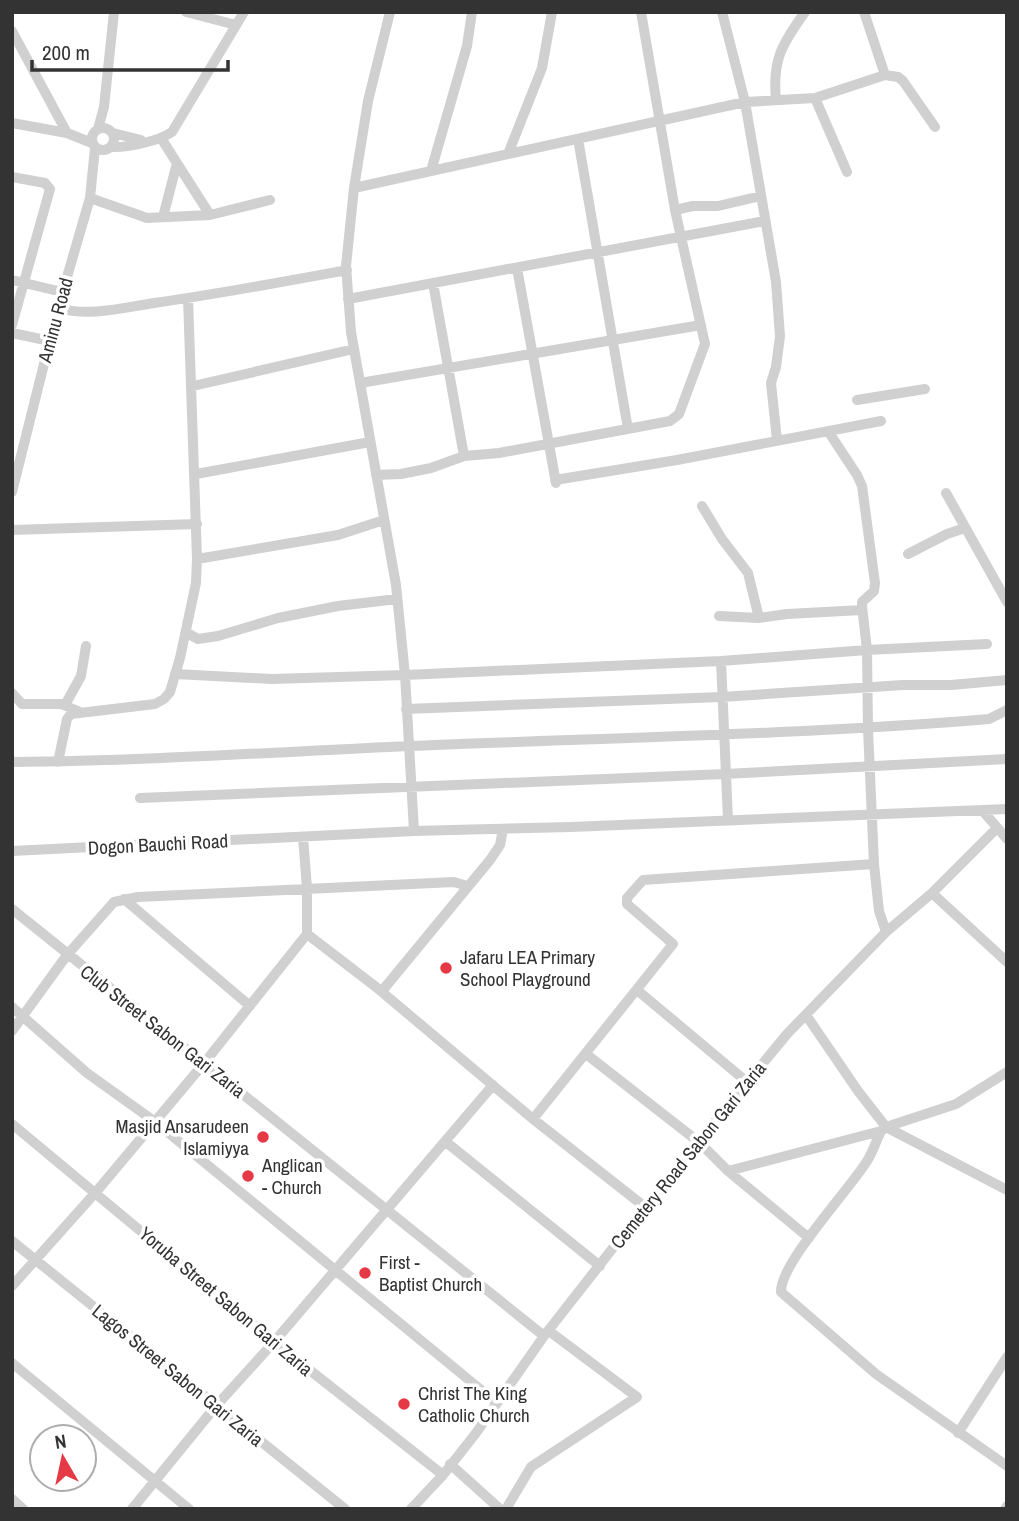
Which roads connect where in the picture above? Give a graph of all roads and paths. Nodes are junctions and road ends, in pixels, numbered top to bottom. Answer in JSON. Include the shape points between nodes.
{"nodes":[{"id":1,"x":114,"y":12,"type":"edge"},
{"id":2,"x":186,"y":12,"type":"edge"},
{"id":3,"x":244,"y":12,"type":"edge"},
{"id":4,"x":390,"y":12,"type":"edge"},
{"id":5,"x":472,"y":12,"type":"edge"},
{"id":6,"x":552,"y":12,"type":"edge"},
{"id":7,"x":641,"y":12,"type":"edge"},
{"id":8,"x":722,"y":12,"type":"edge"},
{"id":9,"x":805,"y":12,"type":"edge"},
{"id":10,"x":864,"y":12,"type":"edge"},
{"id":11,"x":236,"y":25,"type":"junction"},
{"id":12,"x":12,"y":31,"type":"edge"},
{"id":13,"x":886,"y":75,"type":"junction"},
{"id":14,"x":815,"y":98,"type":"junction"},
{"id":15,"x":776,"y":100,"type":"junction"},
{"id":16,"x":745,"y":102,"type":"junction"},
{"id":17,"x":104,"y":107,"type":"junction"},
{"id":18,"x":661,"y":120,"type":"junction"},
{"id":19,"x":12,"y":123,"type":"edge"},
{"id":20,"x":935,"y":127,"type":"dead end"},
{"id":21,"x":112,"y":132,"type":"junction"},
{"id":22,"x":70,"y":134,"type":"junction"},
{"id":23,"x":95,"y":138,"type":"junction"},
{"id":24,"x":161,"y":138,"type":"junction"},
{"id":25,"x":578,"y":139,"type":"junction"},
{"id":26,"x":145,"y":141,"type":"junction"},
{"id":27,"x":109,"y":148,"type":"junction"},
{"id":28,"x":508,"y":154,"type":"junction"},
{"id":29,"x":177,"y":163,"type":"junction"},
{"id":30,"x":431,"y":171,"type":"junction"},
{"id":31,"x":848,"y":172,"type":"dead end"},
{"id":32,"x":94,"y":176,"type":"junction"},
{"id":33,"x":12,"y":177,"type":"edge"},
{"id":34,"x":354,"y":188,"type":"junction"},
{"id":35,"x":761,"y":196,"type":"junction"},
{"id":36,"x":90,"y":198,"type":"junction"},
{"id":37,"x":270,"y":200,"type":"dead end"},
{"id":38,"x":675,"y":210,"type":"junction"},
{"id":39,"x":210,"y":215,"type":"junction"},
{"id":40,"x":163,"y":217,"type":"junction"},
{"id":41,"x":765,"y":221,"type":"junction"},
{"id":42,"x":681,"y":236,"type":"junction"},
{"id":43,"x":596,"y":253,"type":"junction"},
{"id":44,"x":517,"y":268,"type":"junction"},
{"id":45,"x":346,"y":270,"type":"junction"},
{"id":46,"x":12,"y":280,"type":"edge"},
{"id":47,"x":25,"y":283,"type":"junction"},
{"id":48,"x":433,"y":283,"type":"junction"},
{"id":49,"x":62,"y":292,"type":"junction"},
{"id":50,"x":188,"y":298,"type":"junction"},
{"id":51,"x":348,"y":299,"type":"junction"},
{"id":52,"x":58,"y":308,"type":"junction"},
{"id":53,"x":701,"y":324,"type":"junction"},
{"id":54,"x":12,"y":325,"type":"edge"},
{"id":55,"x":12,"y":333,"type":"edge"},
{"id":56,"x":613,"y":340,"type":"junction"},
{"id":57,"x":50,"y":341,"type":"junction"},
{"id":58,"x":354,"y":349,"type":"junction"},
{"id":59,"x":533,"y":354,"type":"junction"},
{"id":60,"x":449,"y":370,"type":"junction"},
{"id":61,"x":360,"y":383,"type":"junction"},
{"id":62,"x":193,"y":386,"type":"junction"},
{"id":63,"x":925,"y":389,"type":"dead end"},
{"id":64,"x":857,"y":400,"type":"dead end"},
{"id":65,"x":881,"y":421,"type":"dead end"},
{"id":66,"x":628,"y":429,"type":"junction"},
{"id":67,"x":828,"y":431,"type":"junction"},
{"id":68,"x":777,"y":440,"type":"junction"},
{"id":69,"x":370,"y":442,"type":"junction"},
{"id":70,"x":549,"y":443,"type":"junction"},
{"id":71,"x":464,"y":456,"type":"junction"},
{"id":72,"x":196,"y":474,"type":"junction"},
{"id":73,"x":376,"y":475,"type":"junction"},
{"id":74,"x":12,"y":492,"type":"edge"},
{"id":75,"x":946,"y":493,"type":"dead end"},
{"id":76,"x":702,"y":506,"type":"dead end"},
{"id":77,"x":384,"y":520,"type":"junction"},
{"id":78,"x":197,"y":524,"type":"junction"},
{"id":79,"x":965,"y":528,"type":"junction"},
{"id":80,"x":12,"y":530,"type":"edge"},
{"id":81,"x":908,"y":554,"type":"dead end"},
{"id":82,"x":197,"y":559,"type":"junction"},
{"id":83,"x":397,"y":599,"type":"junction"},
{"id":84,"x":1007,"y":601,"type":"edge"},
{"id":85,"x":862,"y":610,"type":"junction"},
{"id":86,"x":719,"y":616,"type":"dead end"},
{"id":87,"x":759,"y":618,"type":"junction"},
{"id":88,"x":187,"y":633,"type":"junction"},
{"id":89,"x":987,"y":644,"type":"dead end"},
{"id":90,"x":86,"y":646,"type":"dead end"},
{"id":91,"x":867,"y":650,"type":"junction"},
{"id":92,"x":720,"y":661,"type":"junction"},
{"id":93,"x":175,"y":674,"type":"junction"},
{"id":94,"x":405,"y":675,"type":"junction"},
{"id":95,"x":1007,"y":680,"type":"edge"},
{"id":96,"x":867,"y":688,"type":"junction"},
{"id":97,"x":12,"y":693,"type":"edge"},
{"id":98,"x":721,"y":697,"type":"junction"},
{"id":99,"x":65,"y":705,"type":"junction"},
{"id":100,"x":406,"y":709,"type":"junction"},
{"id":101,"x":1007,"y":710,"type":"edge"},
{"id":102,"x":78,"y":712,"type":"junction"},
{"id":103,"x":868,"y":729,"type":"junction"},
{"id":104,"x":723,"y":735,"type":"junction"},
{"id":105,"x":409,"y":746,"type":"junction"},
{"id":106,"x":1007,"y":759,"type":"edge"},
{"id":107,"x":12,"y":762,"type":"edge"},
{"id":108,"x":58,"y":762,"type":"junction"},
{"id":109,"x":869,"y":765,"type":"junction"},
{"id":110,"x":725,"y":774,"type":"junction"},
{"id":111,"x":411,"y":787,"type":"junction"},
{"id":112,"x":140,"y":798,"type":"dead end"},
{"id":113,"x":1007,"y":809,"type":"edge"},
{"id":114,"x":982,"y":810,"type":"junction"},
{"id":115,"x":871,"y":816,"type":"junction"},
{"id":116,"x":727,"y":821,"type":"junction"},
{"id":117,"x":503,"y":829,"type":"junction"},
{"id":118,"x":996,"y":829,"type":"junction"},
{"id":119,"x":414,"y":831,"type":"junction"},
{"id":120,"x":303,"y":837,"type":"junction"},
{"id":121,"x":1007,"y":839,"type":"edge"},
{"id":122,"x":12,"y":851,"type":"edge"},
{"id":123,"x":874,"y":864,"type":"junction"},
{"id":124,"x":307,"y":888,"type":"junction"},
{"id":125,"x":467,"y":888,"type":"junction"},
{"id":126,"x":932,"y":893,"type":"junction"},
{"id":127,"x":124,"y":899,"type":"junction"},
{"id":128,"x":12,"y":909,"type":"edge"},
{"id":129,"x":886,"y":932,"type":"junction"},
{"id":130,"x":307,"y":934,"type":"junction"},
{"id":131,"x":67,"y":955,"type":"junction"},
{"id":132,"x":1007,"y":962,"type":"edge"},
{"id":133,"x":637,"y":990,"type":"junction"},
{"id":134,"x":382,"y":991,"type":"junction"},
{"id":135,"x":250,"y":1006,"type":"junction"},
{"id":136,"x":12,"y":1007,"type":"edge"},
{"id":137,"x":23,"y":1016,"type":"junction"},
{"id":138,"x":806,"y":1016,"type":"junction"},
{"id":139,"x":12,"y":1031,"type":"edge"},
{"id":140,"x":586,"y":1054,"type":"junction"},
{"id":141,"x":205,"y":1062,"type":"junction"},
{"id":142,"x":1005,"y":1076,"type":"edge"},
{"id":143,"x":747,"y":1082,"type":"junction"},
{"id":144,"x":493,"y":1085,"type":"junction"},
{"id":145,"x":533,"y":1119,"type":"junction"},
{"id":146,"x":154,"y":1121,"type":"junction"},
{"id":147,"x":12,"y":1124,"type":"edge"},
{"id":148,"x":883,"y":1129,"type":"junction"},
{"id":149,"x":446,"y":1142,"type":"junction"},
{"id":150,"x":700,"y":1143,"type":"junction"},
{"id":151,"x":728,"y":1171,"type":"junction"},
{"id":152,"x":1007,"y":1190,"type":"edge"},
{"id":153,"x":96,"y":1192,"type":"junction"},
{"id":154,"x":645,"y":1207,"type":"junction"},
{"id":155,"x":387,"y":1210,"type":"junction"},
{"id":156,"x":809,"y":1238,"type":"junction"},
{"id":157,"x":12,"y":1241,"type":"edge"},
{"id":158,"x":35,"y":1259,"type":"junction"},
{"id":159,"x":600,"y":1266,"type":"junction"},
{"id":160,"x":335,"y":1272,"type":"junction"},
{"id":161,"x":12,"y":1286,"type":"edge"},
{"id":162,"x":547,"y":1334,"type":"junction"},
{"id":163,"x":274,"y":1342,"type":"junction"},
{"id":164,"x":1007,"y":1357,"type":"edge"},
{"id":165,"x":12,"y":1363,"type":"edge"},
{"id":166,"x":497,"y":1404,"type":"junction"},
{"id":167,"x":216,"y":1406,"type":"junction"},
{"id":168,"x":958,"y":1433,"type":"junction"},
{"id":169,"x":450,"y":1464,"type":"junction"},
{"id":170,"x":1007,"y":1466,"type":"edge"},
{"id":171,"x":443,"y":1475,"type":"junction"},
{"id":172,"x":155,"y":1481,"type":"junction"},
{"id":173,"x":12,"y":1499,"type":"edge"},
{"id":174,"x":23,"y":1509,"type":"edge"},
{"id":175,"x":132,"y":1509,"type":"edge"},
{"id":176,"x":189,"y":1509,"type":"edge"},
{"id":177,"x":345,"y":1509,"type":"edge"},
{"id":178,"x":411,"y":1509,"type":"edge"},
{"id":179,"x":500,"y":1509,"type":"edge"},
{"id":180,"x":506,"y":1509,"type":"edge"}],
"edges":[{"from":1,"to":17,"type":"street"},
{"from":2,"to":11,"type":"street"},
{"from":3,"to":11,"type":"street"},
{"from":4,"to":34,"type":"street","via":[[368,101]]},
{"from":5,"to":30,"type":"street","via":[[467,46]]},
{"from":6,"to":28,"type":"street","via":[[542,68]]},
{"from":7,"to":18,"type":"street"},
{"from":8,"to":16,"type":"street"},
{"from":9,"to":15,"type":"street","via":[[775,66]]},
{"from":10,"to":13,"type":"street"},
{"from":11,"to":24,"type":"street","via":[[176,126]]},
{"from":12,"to":22,"type":"street"},
{"from":13,"to":14,"type":"street"},
{"from":13,"to":20,"type":"street","via":[[903,81]]},
{"from":14,"to":15,"type":"street"},
{"from":14,"to":31,"type":"street"},
{"from":15,"to":16,"type":"street"},
{"from":16,"to":18,"type":"street"},
{"from":16,"to":35,"type":"street"},
{"from":17,"to":21,"type":"street"},
{"from":17,"to":23,"type":"street","name":"Aminu Road"},
{"from":18,"to":25,"type":"street"},
{"from":18,"to":38,"type":"street"},
{"from":19,"to":22,"type":"street"},
{"from":21,"to":23,"type":"street","via":[[104,128]]},
{"from":21,"to":26,"type":"street"},
{"from":21,"to":27,"type":"street"},
{"from":22,"to":23,"type":"street"},
{"from":23,"to":27,"type":"street"},
{"from":23,"to":32,"type":"street","name":"Aminu Road"},
{"from":24,"to":26,"type":"street"},
{"from":24,"to":29,"type":"street"},
{"from":25,"to":28,"type":"street"},
{"from":25,"to":43,"type":"street"},
{"from":26,"to":27,"type":"street"},
{"from":27,"to":32,"type":"street"},
{"from":28,"to":30,"type":"street"},
{"from":29,"to":39,"type":"street"},
{"from":29,"to":40,"type":"street"},
{"from":30,"to":34,"type":"street"},
{"from":32,"to":36,"type":"street","name":"Aminu Road"},
{"from":33,"to":47,"type":"street","via":[[44,183],[50,189]]},
{"from":34,"to":45,"type":"street"},
{"from":35,"to":38,"type":"street"},
{"from":35,"to":41,"type":"street"},
{"from":36,"to":40,"type":"street","via":[[147,218]]},
{"from":36,"to":49,"type":"street","name":"Aminu Road"},
{"from":37,"to":39,"type":"street"},
{"from":38,"to":42,"type":"street"},
{"from":39,"to":40,"type":"street"},
{"from":41,"to":42,"type":"street"},
{"from":41,"to":68,"type":"street","via":[[779,315],[771,383]]},
{"from":42,"to":43,"type":"street"},
{"from":42,"to":53,"type":"street"},
{"from":43,"to":44,"type":"street"},
{"from":43,"to":56,"type":"street"},
{"from":44,"to":48,"type":"street"},
{"from":44,"to":59,"type":"street"},
{"from":45,"to":50,"type":"street"},
{"from":45,"to":51,"type":"street"},
{"from":46,"to":47,"type":"street"},
{"from":47,"to":49,"type":"street"},
{"from":47,"to":54,"type":"street"},
{"from":48,"to":51,"type":"street"},
{"from":48,"to":60,"type":"street"},
{"from":49,"to":52,"type":"street","name":"Aminu Road"},
{"from":50,"to":52,"type":"street","via":[[91,312]]},
{"from":50,"to":62,"type":"street"},
{"from":51,"to":58,"type":"street"},
{"from":52,"to":57,"type":"street","name":"Aminu Road"},
{"from":53,"to":56,"type":"street"},
{"from":53,"to":66,"type":"street","via":[[705,348],[679,414],[670,421]]},
{"from":55,"to":57,"type":"street"},
{"from":56,"to":59,"type":"street"},
{"from":56,"to":66,"type":"street"},
{"from":57,"to":74,"type":"street","name":"Aminu Road"},
{"from":58,"to":61,"type":"street"},
{"from":58,"to":62,"type":"street"},
{"from":59,"to":60,"type":"street"},
{"from":59,"to":70,"type":"street"},
{"from":60,"to":61,"type":"street"},
{"from":60,"to":71,"type":"street"},
{"from":61,"to":69,"type":"street"},
{"from":62,"to":72,"type":"street"},
{"from":63,"to":64,"type":"street"},
{"from":65,"to":67,"type":"street"},
{"from":66,"to":70,"type":"street"},
{"from":67,"to":68,"type":"street"},
{"from":67,"to":85,"type":"street","via":[[857,475],[865,498],[875,583]]},
{"from":68,"to":70,"type":"street","via":[[556,481]]},
{"from":69,"to":72,"type":"street"},
{"from":69,"to":73,"type":"street"},
{"from":70,"to":71,"type":"street"},
{"from":71,"to":73,"type":"street","via":[[431,468]]},
{"from":72,"to":78,"type":"street"},
{"from":73,"to":77,"type":"street"},
{"from":75,"to":79,"type":"street"},
{"from":76,"to":87,"type":"street","via":[[748,573]]},
{"from":77,"to":82,"type":"street","via":[[338,535]]},
{"from":77,"to":83,"type":"street"},
{"from":78,"to":80,"type":"street"},
{"from":78,"to":82,"type":"street"},
{"from":79,"to":81,"type":"street"},
{"from":79,"to":84,"type":"street"},
{"from":82,"to":88,"type":"street"},
{"from":83,"to":88,"type":"street","via":[[278,618],[218,636],[198,639]]},
{"from":83,"to":94,"type":"street"},
{"from":85,"to":87,"type":"street"},
{"from":85,"to":91,"type":"street"},
{"from":86,"to":87,"type":"street"},
{"from":88,"to":93,"type":"street"},
{"from":89,"to":91,"type":"street"},
{"from":90,"to":99,"type":"street","via":[[81,676]]},
{"from":91,"to":92,"type":"street"},
{"from":91,"to":96,"type":"street"},
{"from":92,"to":94,"type":"street"},
{"from":92,"to":98,"type":"street"},
{"from":93,"to":94,"type":"street","via":[[272,679]]},
{"from":93,"to":102,"type":"street","via":[[170,692],[155,704]]},
{"from":94,"to":100,"type":"street"},
{"from":95,"to":96,"type":"street"},
{"from":96,"to":98,"type":"street"},
{"from":96,"to":103,"type":"street"},
{"from":97,"to":99,"type":"street","via":[[22,704]]},
{"from":98,"to":100,"type":"street"},
{"from":98,"to":104,"type":"street"},
{"from":99,"to":102,"type":"street"},
{"from":100,"to":105,"type":"street"},
{"from":101,"to":103,"type":"street","via":[[989,719]]},
{"from":102,"to":108,"type":"street","via":[[67,719]]},
{"from":103,"to":104,"type":"street"},
{"from":103,"to":109,"type":"street"},
{"from":104,"to":105,"type":"street"},
{"from":104,"to":110,"type":"street"},
{"from":105,"to":108,"type":"street"},
{"from":105,"to":111,"type":"street"},
{"from":106,"to":109,"type":"street"},
{"from":107,"to":108,"type":"street"},
{"from":109,"to":110,"type":"street"},
{"from":109,"to":115,"type":"street"},
{"from":110,"to":111,"type":"street"},
{"from":110,"to":116,"type":"street"},
{"from":111,"to":112,"type":"street"},
{"from":111,"to":119,"type":"street"},
{"from":113,"to":114,"type":"street","name":"Dogon Bauchi Road"},
{"from":114,"to":115,"type":"street","name":"Dogon Bauchi Road"},
{"from":114,"to":118,"type":"street"},
{"from":115,"to":116,"type":"street","name":"Dogon Bauchi Road"},
{"from":115,"to":123,"type":"street"},
{"from":116,"to":117,"type":"street","name":"Dogon Bauchi Road"},
{"from":117,"to":119,"type":"street","name":"Dogon Bauchi Road"},
{"from":117,"to":125,"type":"street","via":[[500,845]]},
{"from":118,"to":121,"type":"street"},
{"from":118,"to":126,"type":"street","name":"Cemetery Road Sabon Gari Zaria"},
{"from":119,"to":120,"type":"street","name":"Dogon Bauchi Road"},
{"from":120,"to":122,"type":"street","name":"Dogon Bauchi Road"},
{"from":120,"to":124,"type":"street"},
{"from":123,"to":129,"type":"street"},
{"from":123,"to":133,"type":"street","via":[[643,880],[627,904],[673,944]]},
{"from":124,"to":125,"type":"street","via":[[454,882]]},
{"from":124,"to":127,"type":"street"},
{"from":124,"to":130,"type":"street"},
{"from":125,"to":134,"type":"street"},
{"from":126,"to":129,"type":"street","name":"Cemetery Road Sabon Gari Zaria"},
{"from":126,"to":132,"type":"street"},
{"from":127,"to":131,"type":"street","via":[[114,902]]},
{"from":127,"to":135,"type":"street"},
{"from":128,"to":131,"type":"street","name":"Club Street Sabon Gari Zaria"},
{"from":129,"to":138,"type":"street","name":"Cemetery Road Sabon Gari Zaria"},
{"from":130,"to":134,"type":"street"},
{"from":130,"to":135,"type":"street"},
{"from":131,"to":137,"type":"street"},
{"from":131,"to":141,"type":"street","name":"Club Street Sabon Gari Zaria"},
{"from":133,"to":140,"type":"street"},
{"from":133,"to":143,"type":"street"},
{"from":134,"to":144,"type":"street"},
{"from":135,"to":141,"type":"street"},
{"from":136,"to":137,"type":"street"},
{"from":137,"to":139,"type":"street"},
{"from":137,"to":146,"type":"street","via":[[87,1073]]},
{"from":138,"to":143,"type":"street","name":"Cemetery Road Sabon Gari Zaria"},
{"from":138,"to":148,"type":"street"},
{"from":140,"to":145,"type":"street"},
{"from":140,"to":150,"type":"street"},
{"from":141,"to":146,"type":"street"},
{"from":141,"to":155,"type":"street","name":"Club Street Sabon Gari Zaria"},
{"from":142,"to":148,"type":"street","via":[[956,1104]]},
{"from":143,"to":150,"type":"street","name":"Cemetery Road Sabon Gari Zaria"},
{"from":144,"to":145,"type":"street"},
{"from":144,"to":149,"type":"street"},
{"from":145,"to":154,"type":"street"},
{"from":146,"to":153,"type":"street"},
{"from":146,"to":160,"type":"street"},
{"from":147,"to":153,"type":"street","name":"Yoruba Street Sabon Gari Zaria"},
{"from":148,"to":151,"type":"street"},
{"from":148,"to":152,"type":"street"},
{"from":148,"to":156,"type":"street","via":[[867,1160]]},
{"from":149,"to":155,"type":"street"},
{"from":149,"to":159,"type":"street"},
{"from":150,"to":151,"type":"street"},
{"from":150,"to":154,"type":"street","name":"Cemetery Road Sabon Gari Zaria"},
{"from":151,"to":156,"type":"street"},
{"from":153,"to":158,"type":"street"},
{"from":153,"to":163,"type":"street","name":"Yoruba Street Sabon Gari Zaria"},
{"from":154,"to":159,"type":"street","name":"Cemetery Road Sabon Gari Zaria"},
{"from":155,"to":160,"type":"street"},
{"from":155,"to":162,"type":"street","name":"Club Street Sabon Gari Zaria"},
{"from":156,"to":168,"type":"street","via":[[781,1283],[781,1292],[876,1374]]},
{"from":157,"to":158,"type":"street","name":"Lagos Street Sabon Gari Zaria"},
{"from":158,"to":161,"type":"street"},
{"from":158,"to":167,"type":"street","name":"Lagos Street Sabon Gari Zaria"},
{"from":159,"to":162,"type":"street","name":"Cemetery Road Sabon Gari Zaria"},
{"from":160,"to":163,"type":"street"},
{"from":160,"to":166,"type":"street"},
{"from":162,"to":166,"type":"street","name":"Cemetery Road Sabon Gari Zaria"},
{"from":162,"to":180,"type":"street","name":"Club Street Sabon Gari Zaria","via":[[638,1397],[531,1467]]},
{"from":163,"to":167,"type":"street"},
{"from":163,"to":171,"type":"street","name":"Yoruba Street Sabon Gari Zaria"},
{"from":164,"to":168,"type":"street"},
{"from":165,"to":172,"type":"street"},
{"from":166,"to":169,"type":"street","name":"Cemetery Road Sabon Gari Zaria"},
{"from":167,"to":172,"type":"street"},
{"from":167,"to":177,"type":"street","name":"Lagos Street Sabon Gari Zaria"},
{"from":168,"to":170,"type":"street"},
{"from":169,"to":171,"type":"street","name":"Cemetery Road Sabon Gari Zaria"},
{"from":169,"to":179,"type":"street"},
{"from":171,"to":178,"type":"street","name":"Cemetery Road Sabon Gari Zaria"},
{"from":172,"to":175,"type":"street"},
{"from":172,"to":176,"type":"street"},
{"from":173,"to":174,"type":"street"}]}
